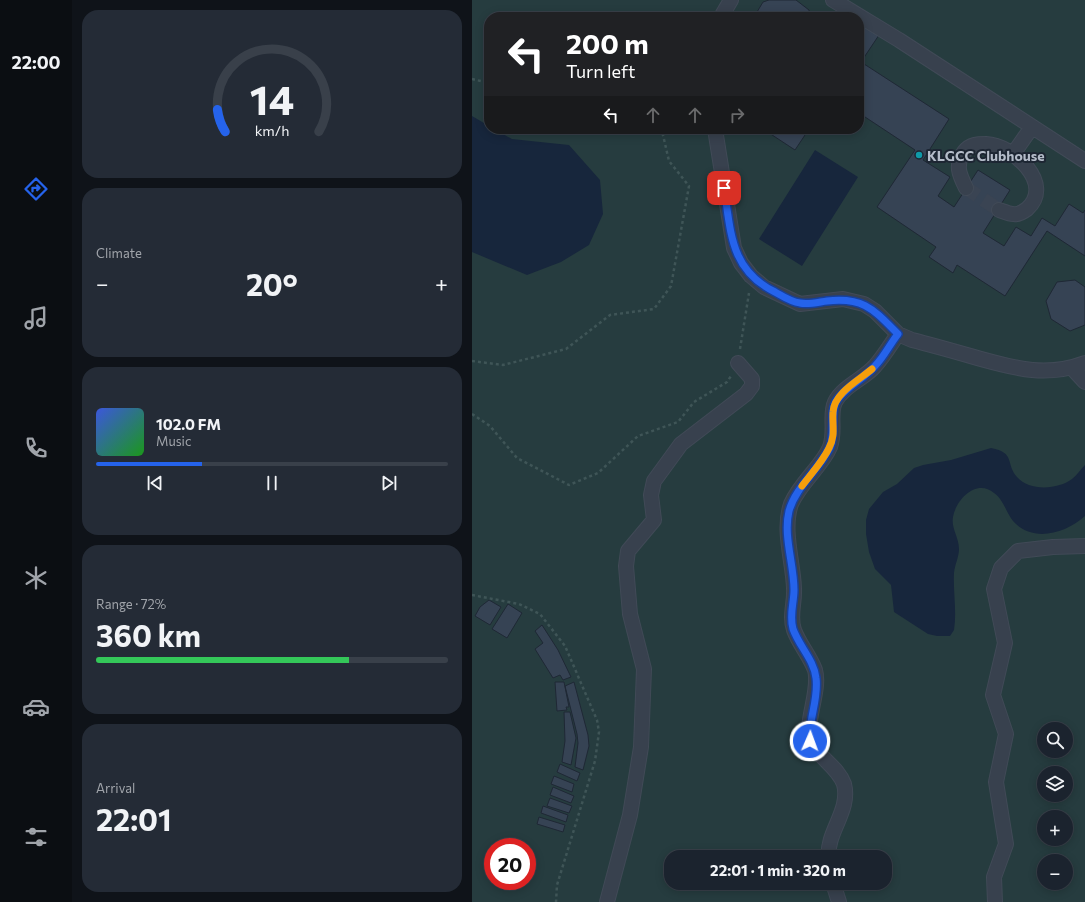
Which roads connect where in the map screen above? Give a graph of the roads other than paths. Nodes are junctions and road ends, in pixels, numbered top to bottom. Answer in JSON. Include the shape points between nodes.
{"nodes":[{"id":1,"x":731,"y":0,"type":"edge"},
{"id":2,"x":833,"y":0,"type":"edge"},
{"id":3,"x":724,"y":12,"type":"edge"},
{"id":4,"x":853,"y":12,"type":"edge"},
{"id":5,"x":864,"y":19,"type":"edge"},
{"id":6,"x":1032,"y":127,"type":"junction"},
{"id":7,"x":716,"y":134,"type":"edge"},
{"id":8,"x":1013,"y":154,"type":"junction"},
{"id":9,"x":1085,"y":162,"type":"edge"},
{"id":10,"x":966,"y":188,"type":"tunnel mouth"},
{"id":11,"x":998,"y":210,"type":"tunnel mouth"},
{"id":12,"x":898,"y":334,"type":"junction"},
{"id":13,"x":738,"y":363,"type":"road end"},
{"id":14,"x":1085,"y":363,"type":"edge"},
{"id":15,"x":1072,"y":368,"type":"junction"},
{"id":16,"x":1085,"y":382,"type":"edge"},
{"id":17,"x":1085,"y":546,"type":"edge"},
{"id":18,"x":829,"y":850,"type":"edge"},
{"id":19,"x":835,"y":890,"type":"edge"},
{"id":20,"x":607,"y":902,"type":"edge"},
{"id":21,"x":839,"y":902,"type":"edge"},
{"id":22,"x":995,"y":902,"type":"edge"}],
"edges":[{"from":1,"to":3,"type":"lane"},
{"from":2,"to":4,"type":"lane"},
{"from":5,"to":6,"type":"lane"},
{"from":6,"to":8,"type":"lane"},
{"from":6,"to":9,"type":"lane"},
{"from":7,"to":12,"type":"lane","via":[[734,248],[751,276],[764,287],[800,304],[843,299],[864,304],[875,311]]},
{"from":8,"to":10,"type":"lane","via":[[990,144],[975,144],[966,149],[959,159],[958,169]]},
{"from":8,"to":11,"type":"lane","via":[[1025,163],[1035,182],[1036,192],[1032,204],[1020,213]]},
{"from":12,"to":15,"type":"lane","via":[[1029,371],[1044,372]]},
{"from":12,"to":18,"type":"lane","via":[[875,367],[845,390],[836,402],[833,411],[834,436],[829,448],[799,490],[788,518],[794,588],[791,619],[797,637],[814,669],[816,680],[810,741],[838,773],[844,789],[843,812],[830,841]]},
{"from":13,"to":20,"type":"lane","via":[[752,378],[752,386],[746,394],[681,444],[654,481],[651,495],[654,520],[628,551],[626,566],[630,614],[644,669],[641,747],[630,815]]},
{"from":14,"to":15,"type":"lane"},
{"from":15,"to":16,"type":"lane"},
{"from":17,"to":22,"type":"lane","via":[[1018,551],[1001,568],[994,589],[1005,643],[993,695],[1006,734],[996,782],[1006,844],[994,877]]},
{"from":19,"to":21,"type":"lane"}]}
